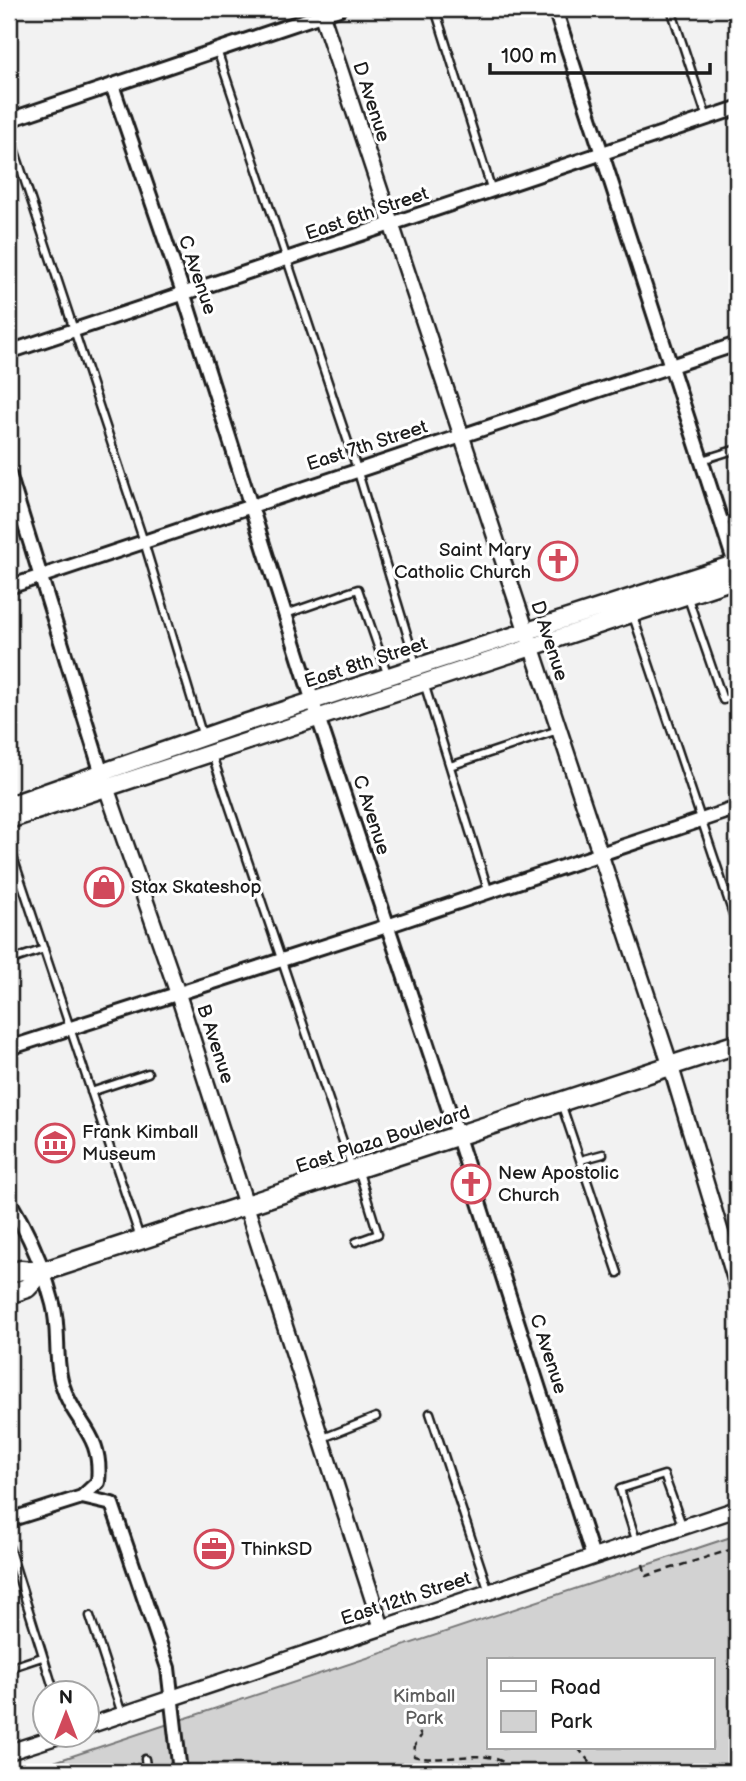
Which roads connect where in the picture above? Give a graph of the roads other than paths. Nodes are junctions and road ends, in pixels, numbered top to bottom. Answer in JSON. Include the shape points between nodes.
{"nodes":[{"id":1,"x":339,"y":9,"type":"edge"},
{"id":2,"x":435,"y":9,"type":"edge"},
{"id":3,"x":555,"y":9,"type":"edge"},
{"id":4,"x":671,"y":9,"type":"edge"},
{"id":5,"x":321,"y":12,"type":"edge"},
{"id":6,"x":217,"y":50,"type":"junction"},
{"id":7,"x":111,"y":85,"type":"junction"},
{"id":8,"x":737,"y":108,"type":"edge"},
{"id":9,"x":707,"y":118,"type":"junction"},
{"id":10,"x":9,"y":120,"type":"edge"},
{"id":11,"x":9,"y":133,"type":"edge"},
{"id":12,"x":604,"y":155,"type":"junction"},
{"id":13,"x":492,"y":192,"type":"junction"},
{"id":14,"x":392,"y":226,"type":"junction"},
{"id":15,"x":286,"y":261,"type":"junction"},
{"id":16,"x":184,"y":295,"type":"junction"},
{"id":17,"x":75,"y":330,"type":"junction"},
{"id":18,"x":737,"y":344,"type":"edge"},
{"id":19,"x":9,"y":352,"type":"edge"},
{"id":20,"x":672,"y":367,"type":"junction"},
{"id":21,"x":463,"y":436,"type":"junction"},
{"id":22,"x":737,"y":449,"type":"edge"},
{"id":23,"x":702,"y":460,"type":"junction"},
{"id":24,"x":357,"y":468,"type":"junction"},
{"id":25,"x":9,"y":474,"type":"edge"},
{"id":26,"x":251,"y":504,"type":"junction"},
{"id":27,"x":737,"y":516,"type":"edge"},
{"id":28,"x":722,"y":522,"type":"junction"},
{"id":29,"x":144,"y":542,"type":"junction"},
{"id":30,"x":736,"y":569,"type":"edge"},
{"id":31,"x":41,"y":576,"type":"junction"},
{"id":32,"x":9,"y":587,"type":"edge"},
{"id":33,"x":687,"y":596,"type":"junction"},
{"id":34,"x":286,"y":614,"type":"junction"},
{"id":35,"x":633,"y":614,"type":"junction"},
{"id":36,"x":529,"y":639,"type":"junction"},
{"id":37,"x":420,"y":675,"type":"junction"},
{"id":38,"x":389,"y":678,"type":"junction"},
{"id":39,"x":737,"y":695,"type":"edge"},
{"id":40,"x":316,"y":710,"type":"junction"},
{"id":41,"x":558,"y":730,"type":"junction"},
{"id":42,"x":204,"y":738,"type":"junction"},
{"id":43,"x":211,"y":753,"type":"junction"},
{"id":44,"x":450,"y":766,"type":"junction"},
{"id":45,"x":105,"y":781,"type":"junction"},
{"id":46,"x":9,"y":804,"type":"edge"},
{"id":47,"x":737,"y":808,"type":"edge"},
{"id":48,"x":9,"y":820,"type":"edge"},
{"id":49,"x":703,"y":820,"type":"junction"},
{"id":50,"x":9,"y":845,"type":"edge"},
{"id":51,"x":598,"y":854,"type":"junction"},
{"id":52,"x":489,"y":893,"type":"junction"},
{"id":53,"x":387,"y":926,"type":"junction"},
{"id":54,"x":737,"y":926,"type":"edge"},
{"id":55,"x":44,"y":949,"type":"junction"},
{"id":56,"x":283,"y":960,"type":"junction"},
{"id":57,"x":9,"y":961,"type":"edge"},
{"id":58,"x":178,"y":995,"type":"junction"},
{"id":59,"x":69,"y":1028,"type":"junction"},
{"id":60,"x":737,"y":1044,"type":"edge"},
{"id":61,"x":9,"y":1048,"type":"edge"},
{"id":62,"x":671,"y":1067,"type":"junction"},
{"id":63,"x":148,"y":1073,"type":"dead end"},
{"id":64,"x":91,"y":1092,"type":"junction"},
{"id":65,"x":561,"y":1103,"type":"junction"},
{"id":66,"x":458,"y":1137,"type":"junction"},
{"id":67,"x":603,"y":1154,"type":"dead end"},
{"id":68,"x":581,"y":1160,"type":"junction"},
{"id":69,"x":356,"y":1171,"type":"junction"},
{"id":70,"x":9,"y":1201,"type":"edge"},
{"id":71,"x":248,"y":1207,"type":"junction"},
{"id":72,"x":141,"y":1240,"type":"junction"},
{"id":73,"x":356,"y":1242,"type":"dead end"},
{"id":74,"x":42,"y":1272,"type":"junction"},
{"id":75,"x":618,"y":1273,"type":"dead end"},
{"id":76,"x":9,"y":1274,"type":"edge"},
{"id":77,"x":737,"y":1286,"type":"edge"},
{"id":78,"x":9,"y":1294,"type":"edge"},
{"id":79,"x":430,"y":1413,"type":"dead end"},
{"id":80,"x":376,"y":1417,"type":"dead end"},
{"id":81,"x":323,"y":1438,"type":"junction"},
{"id":82,"x":82,"y":1497,"type":"junction"},
{"id":83,"x":737,"y":1509,"type":"edge"},
{"id":84,"x":9,"y":1520,"type":"edge"},
{"id":85,"x":683,"y":1527,"type":"junction"},
{"id":86,"x":637,"y":1543,"type":"junction"},
{"id":87,"x":9,"y":1547,"type":"edge"},
{"id":88,"x":593,"y":1557,"type":"junction"},
{"id":89,"x":489,"y":1592,"type":"junction"},
{"id":90,"x":90,"y":1616,"type":"dead end"},
{"id":91,"x":382,"y":1628,"type":"junction"},
{"id":92,"x":42,"y":1657,"type":"junction"},
{"id":93,"x":9,"y":1668,"type":"edge"},
{"id":94,"x":50,"y":1680,"type":"edge"},
{"id":95,"x":172,"y":1698,"type":"junction"},
{"id":96,"x":122,"y":1714,"type":"junction"},
{"id":97,"x":102,"y":1721,"type":"edge"},
{"id":98,"x":32,"y":1744,"type":"edge"},
{"id":99,"x":9,"y":1752,"type":"edge"},
{"id":100,"x":145,"y":1759,"type":"dead end"},
{"id":101,"x":147,"y":1772,"type":"edge"},
{"id":102,"x":180,"y":1772,"type":"edge"}],
"edges":[{"from":1,"to":5,"type":"street"},
{"from":2,"to":13,"type":"lane"},
{"from":3,"to":12,"type":"street"},
{"from":4,"to":9,"type":"lane"},
{"from":5,"to":6,"type":"street"},
{"from":5,"to":14,"type":"street","name":"D Avenue"},
{"from":6,"to":7,"type":"street"},
{"from":6,"to":15,"type":"lane"},
{"from":7,"to":10,"type":"street"},
{"from":7,"to":16,"type":"street","name":"C Avenue"},
{"from":8,"to":9,"type":"street","name":"East 6th Street"},
{"from":9,"to":12,"type":"street","name":"East 6th Street"},
{"from":11,"to":17,"type":"lane"},
{"from":12,"to":13,"type":"street","name":"East 6th Street"},
{"from":12,"to":20,"type":"street"},
{"from":13,"to":14,"type":"street","name":"East 6th Street"},
{"from":14,"to":15,"type":"street","name":"East 6th Street"},
{"from":14,"to":21,"type":"street","name":"D Avenue"},
{"from":15,"to":16,"type":"street","name":"East 6th Street"},
{"from":15,"to":24,"type":"lane"},
{"from":16,"to":17,"type":"street","name":"East 6th Street"},
{"from":16,"to":26,"type":"street","name":"C Avenue"},
{"from":17,"to":19,"type":"street","name":"East 6th Street"},
{"from":17,"to":29,"type":"lane"},
{"from":18,"to":20,"type":"street","name":"East 7th Street"},
{"from":20,"to":21,"type":"street","name":"East 7th Street"},
{"from":20,"to":23,"type":"street"},
{"from":21,"to":24,"type":"street","name":"East 7th Street"},
{"from":21,"to":36,"type":"street","name":"D Avenue"},
{"from":22,"to":23,"type":"lane"},
{"from":23,"to":28,"type":"street"},
{"from":24,"to":26,"type":"street","name":"East 7th Street"},
{"from":24,"to":37,"type":"lane"},
{"from":25,"to":31,"type":"street","name":"B Avenue"},
{"from":26,"to":29,"type":"street","name":"East 7th Street"},
{"from":26,"to":34,"type":"street","name":"C Avenue"},
{"from":27,"to":28,"type":"lane"},
{"from":28,"to":30,"type":"street"},
{"from":29,"to":31,"type":"street","name":"East 7th Street"},
{"from":29,"to":42,"type":"lane"},
{"from":30,"to":33,"type":"main road","name":"East 8th Street"},
{"from":30,"to":36,"type":"main road","name":"East 8th Street"},
{"from":31,"to":32,"type":"street","name":"East 7th Street"},
{"from":31,"to":45,"type":"street","name":"B Avenue"},
{"from":33,"to":35,"type":"main road","name":"East 8th Street"},
{"from":33,"to":39,"type":"lane","via":[[723,700]]},
{"from":34,"to":38,"type":"lane","via":[[358,589]]},
{"from":34,"to":40,"type":"street","name":"C Avenue"},
{"from":35,"to":36,"type":"main road","name":"East 8th Street"},
{"from":35,"to":49,"type":"lane"},
{"from":36,"to":37,"type":"main road","name":"East 8th Street"},
{"from":36,"to":41,"type":"street","name":"D Avenue"},
{"from":37,"to":38,"type":"main road","name":"East 8th Street"},
{"from":37,"to":40,"type":"main road","name":"East 8th Street"},
{"from":37,"to":44,"type":"lane"},
{"from":38,"to":40,"type":"main road","name":"East 8th Street"},
{"from":40,"to":42,"type":"main road","name":"East 8th Street"},
{"from":40,"to":43,"type":"main road","name":"East 8th Street"},
{"from":40,"to":53,"type":"street","name":"C Avenue"},
{"from":41,"to":44,"type":"lane"},
{"from":41,"to":51,"type":"street","name":"D Avenue"},
{"from":42,"to":45,"type":"main road","name":"East 8th Street"},
{"from":43,"to":45,"type":"main road","name":"East 8th Street"},
{"from":43,"to":56,"type":"lane"},
{"from":44,"to":52,"type":"lane"},
{"from":45,"to":46,"type":"main road","name":"East 8th Street"},
{"from":45,"to":48,"type":"main road","name":"East 8th Street"},
{"from":45,"to":58,"type":"street","name":"B Avenue"},
{"from":47,"to":49,"type":"street"},
{"from":49,"to":51,"type":"street"},
{"from":49,"to":54,"type":"lane"},
{"from":50,"to":55,"type":"lane"},
{"from":51,"to":52,"type":"street"},
{"from":51,"to":62,"type":"street","name":"D Avenue"},
{"from":52,"to":53,"type":"street"},
{"from":53,"to":56,"type":"street"},
{"from":53,"to":66,"type":"street","name":"C Avenue"},
{"from":55,"to":57,"type":"lane"},
{"from":55,"to":59,"type":"lane"},
{"from":56,"to":58,"type":"street"},
{"from":56,"to":69,"type":"lane"},
{"from":58,"to":59,"type":"street"},
{"from":58,"to":71,"type":"street","name":"B Avenue"},
{"from":59,"to":61,"type":"street"},
{"from":59,"to":64,"type":"lane"},
{"from":60,"to":62,"type":"main road","name":"East Plaza Boulevard"},
{"from":62,"to":65,"type":"main road","name":"East Plaza Boulevard"},
{"from":62,"to":77,"type":"street","name":"D Avenue"},
{"from":63,"to":64,"type":"lane"},
{"from":64,"to":72,"type":"lane"},
{"from":65,"to":66,"type":"main road","name":"East Plaza Boulevard"},
{"from":65,"to":68,"type":"lane"},
{"from":66,"to":69,"type":"main road","name":"East Plaza Boulevard"},
{"from":66,"to":88,"type":"street","name":"C Avenue"},
{"from":67,"to":68,"type":"lane"},
{"from":68,"to":75,"type":"lane"},
{"from":69,"to":71,"type":"main road","name":"East Plaza Boulevard"},
{"from":69,"to":73,"type":"lane","via":[[378,1234]]},
{"from":70,"to":74,"type":"street","via":[[32,1242]]},
{"from":71,"to":72,"type":"main road","name":"East Plaza Boulevard"},
{"from":71,"to":81,"type":"street","name":"B Avenue"},
{"from":72,"to":74,"type":"main road","name":"East Plaza Boulevard"},
{"from":74,"to":76,"type":"main road","name":"East Plaza Boulevard"},
{"from":74,"to":78,"type":"main road","name":"East Plaza Boulevard","via":[[27,1288]]},
{"from":74,"to":82,"type":"street","via":[[54,1306],[55,1350],[62,1383],[73,1411],[92,1433],[100,1465],[98,1482]]},
{"from":79,"to":89,"type":"lane"},
{"from":80,"to":81,"type":"lane"},
{"from":81,"to":91,"type":"street","name":"B Avenue"},
{"from":82,"to":84,"type":"street"},
{"from":82,"to":95,"type":"street","via":[[111,1504],[168,1668]]},
{"from":83,"to":85,"type":"street","name":"East 12th Street"},
{"from":85,"to":86,"type":"street","name":"East 12th Street"},
{"from":85,"to":86,"type":"lane","via":[[664,1475],[620,1489]]},
{"from":86,"to":88,"type":"street","name":"East 12th Street"},
{"from":87,"to":92,"type":"lane"},
{"from":88,"to":89,"type":"street","name":"East 12th Street"},
{"from":89,"to":91,"type":"street","name":"East 12th Street"},
{"from":90,"to":96,"type":"lane"},
{"from":91,"to":95,"type":"street","name":"East 12th Street"},
{"from":92,"to":93,"type":"lane"},
{"from":92,"to":94,"type":"lane"},
{"from":95,"to":96,"type":"street","name":"East 12th Street"},
{"from":95,"to":102,"type":"street"},
{"from":96,"to":97,"type":"street","name":"East 12th Street"},
{"from":98,"to":99,"type":"street"},
{"from":100,"to":101,"type":"lane"}]}
